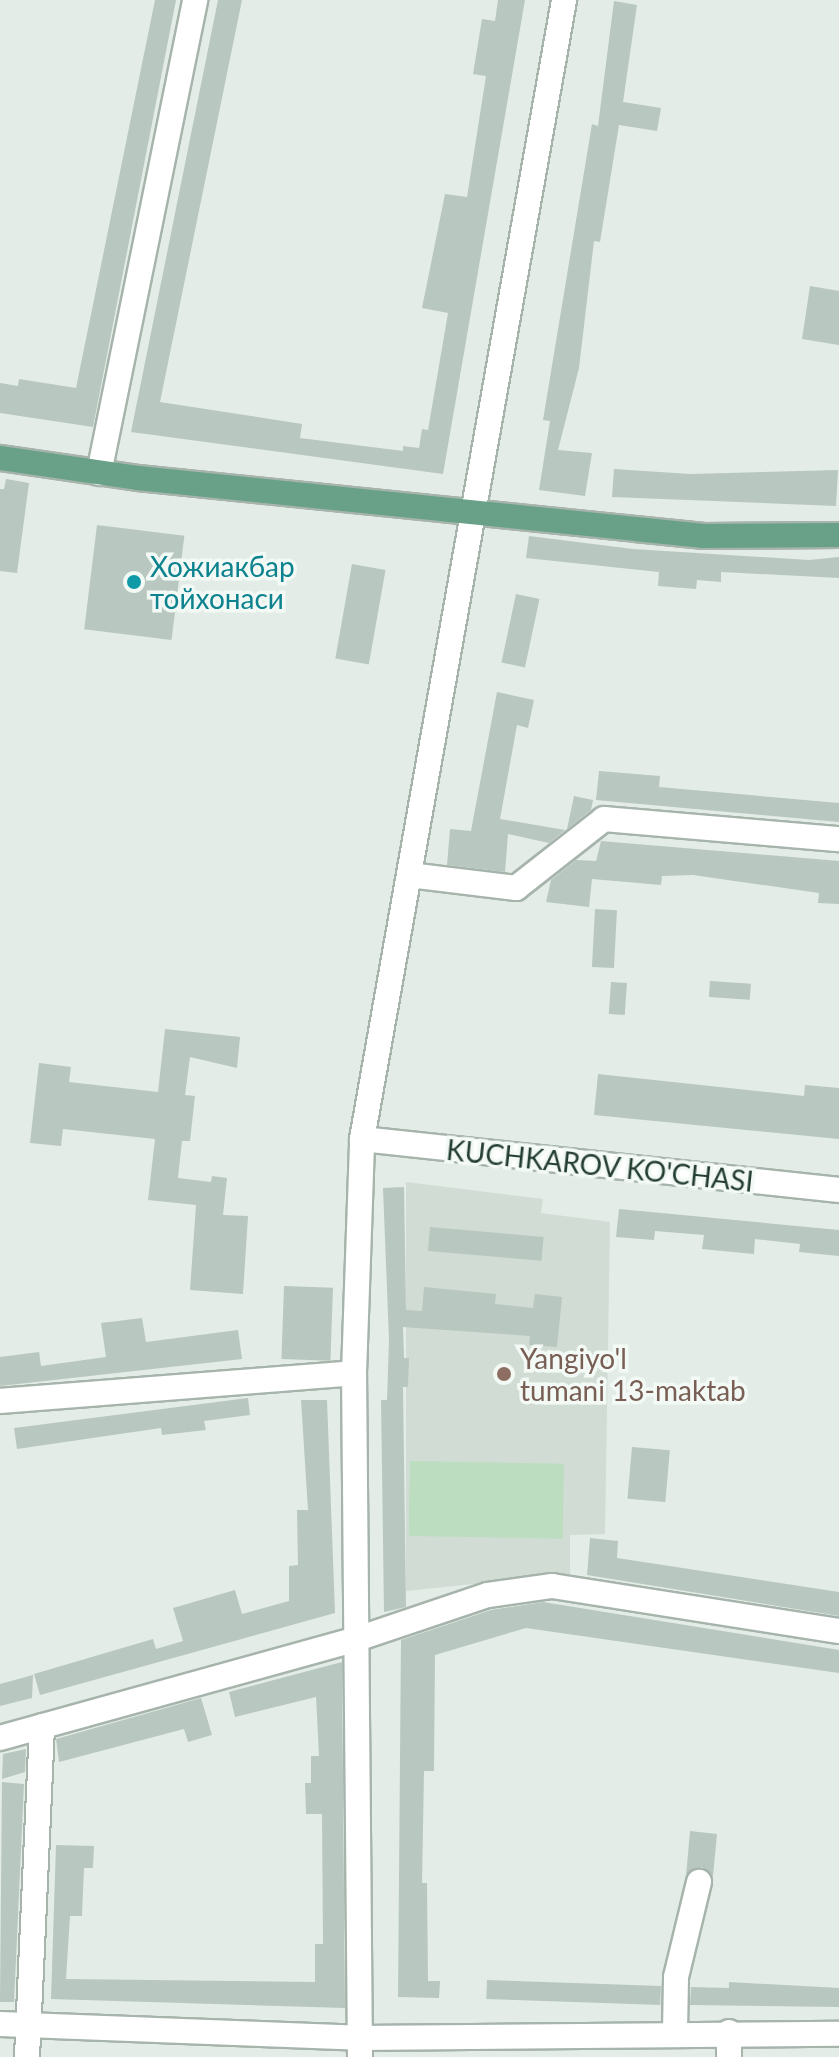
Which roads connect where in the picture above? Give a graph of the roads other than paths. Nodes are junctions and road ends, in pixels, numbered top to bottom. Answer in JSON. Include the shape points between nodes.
{"nodes":[{"id":1,"x":195,"y":0,"type":"edge"},
{"id":2,"x":564,"y":0,"type":"edge"},
{"id":3,"x":0,"y":458,"type":"edge"},
{"id":4,"x":99,"y":473,"type":"junction"},
{"id":5,"x":476,"y":511,"type":"junction"},
{"id":6,"x":839,"y":535,"type":"edge"},
{"id":7,"x":839,"y":839,"type":"edge"},
{"id":8,"x":409,"y":875,"type":"junction"},
{"id":9,"x":362,"y":1139,"type":"junction"},
{"id":10,"x":839,"y":1190,"type":"edge"},
{"id":11,"x":354,"y":1373,"type":"junction"},
{"id":12,"x":0,"y":1401,"type":"edge"},
{"id":13,"x":839,"y":1631,"type":"edge"},
{"id":14,"x":360,"y":1638,"type":"junction"},
{"id":15,"x":42,"y":1726,"type":"junction"},
{"id":16,"x":0,"y":1738,"type":"edge"},
{"id":17,"x":699,"y":1882,"type":"dead end"},
{"id":18,"x":0,"y":2024,"type":"edge"},
{"id":19,"x":26,"y":2026,"type":"junction"},
{"id":20,"x":675,"y":2031,"type":"junction"},
{"id":21,"x":729,"y":2032,"type":"junction"},
{"id":22,"x":839,"y":2034,"type":"edge"},
{"id":23,"x":359,"y":2047,"type":"edge"},
{"id":24,"x":27,"y":2057,"type":"edge"},
{"id":25,"x":729,"y":2057,"type":"edge"}],
"edges":[{"from":1,"to":4,"type":"street"},
{"from":2,"to":5,"type":"street"},
{"from":3,"to":4,"type":"main road"},
{"from":4,"to":5,"type":"main road"},
{"from":5,"to":6,"type":"main road","via":[[704,536]]},
{"from":5,"to":8,"type":"street"},
{"from":7,"to":8,"type":"street","via":[[604,819],[516,888]]},
{"from":8,"to":9,"type":"street"},
{"from":9,"to":10,"type":"street","name":"KUCHKAROV KO'CHASI"},
{"from":9,"to":11,"type":"street"},
{"from":11,"to":12,"type":"street"},
{"from":11,"to":14,"type":"street"},
{"from":13,"to":14,"type":"street","via":[[552,1586],[488,1595]]},
{"from":14,"to":15,"type":"street"},
{"from":14,"to":23,"type":"street"},
{"from":15,"to":16,"type":"street"},
{"from":15,"to":19,"type":"street"},
{"from":17,"to":20,"type":"street","via":[[676,1977]]},
{"from":18,"to":19,"type":"street"},
{"from":19,"to":23,"type":"street"},
{"from":19,"to":24,"type":"street"},
{"from":20,"to":21,"type":"street"},
{"from":20,"to":23,"type":"street"},
{"from":21,"to":22,"type":"street"},
{"from":21,"to":25,"type":"street"}]}
